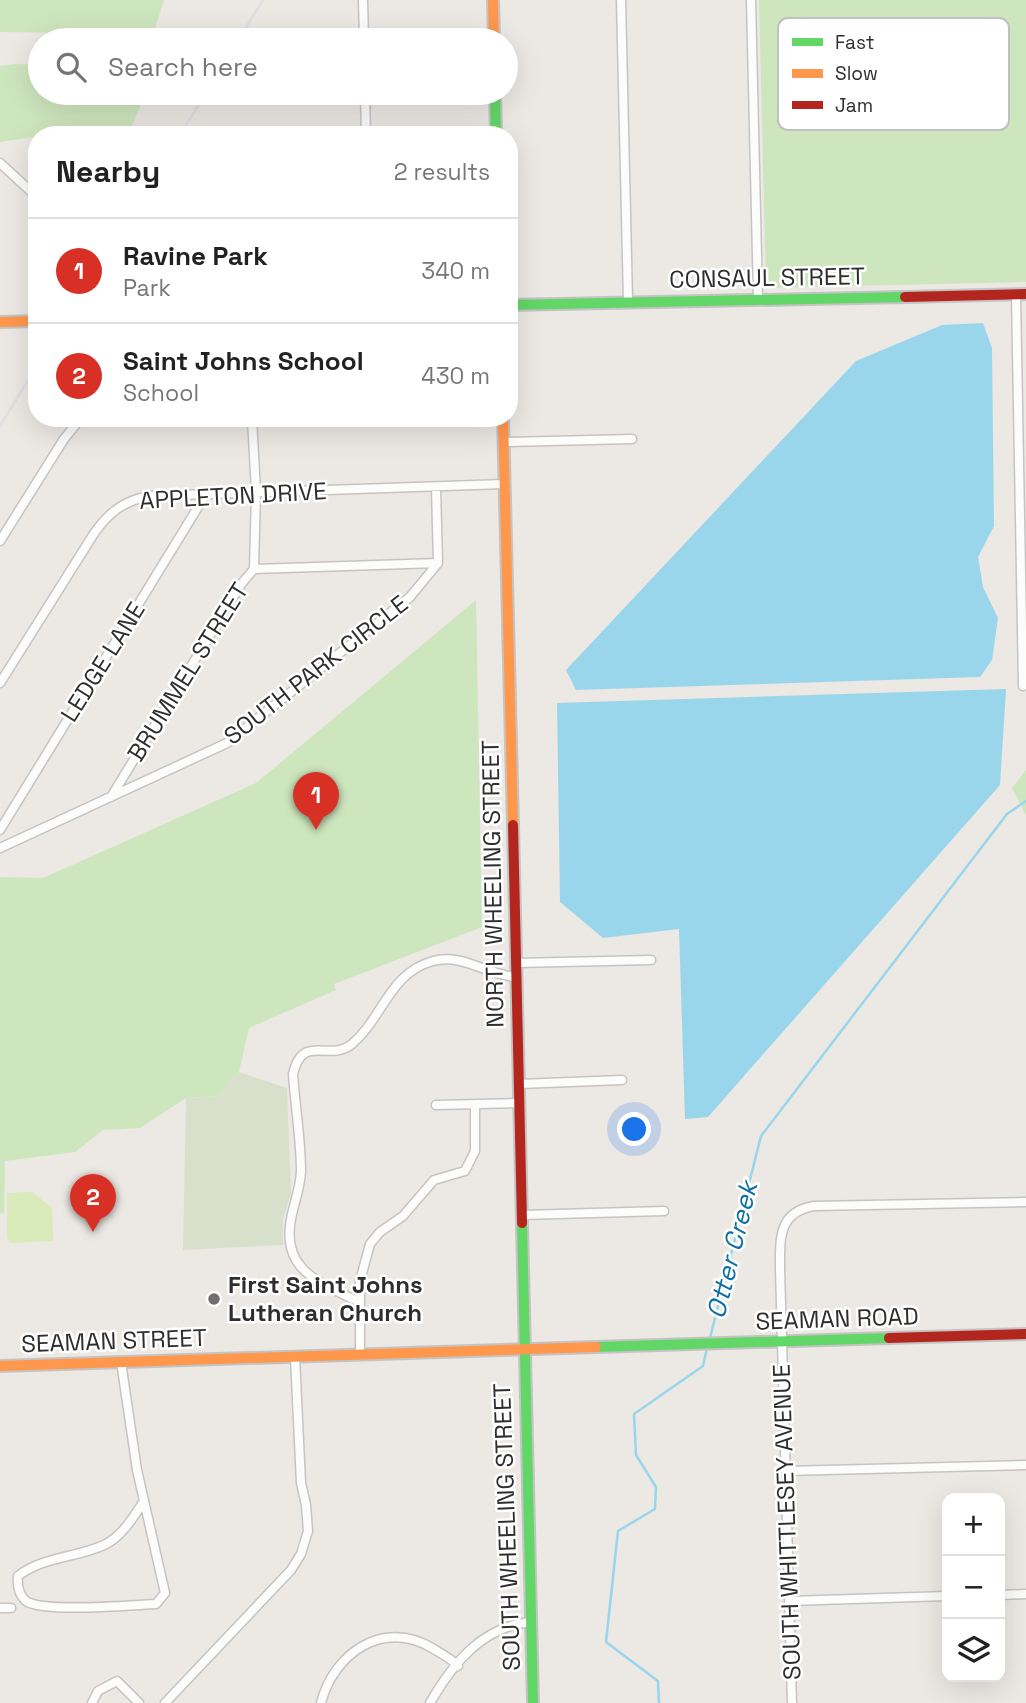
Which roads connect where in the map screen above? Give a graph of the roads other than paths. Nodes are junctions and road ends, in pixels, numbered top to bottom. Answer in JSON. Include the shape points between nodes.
{"nodes":[{"id":1,"x":363,"y":0,"type":"edge"},
{"id":2,"x":493,"y":0,"type":"edge"},
{"id":3,"x":621,"y":0,"type":"edge"},
{"id":4,"x":751,"y":0,"type":"edge"},
{"id":5,"x":364,"y":28,"type":"edge"},
{"id":6,"x":494,"y":28,"type":"edge"},
{"id":7,"x":365,"y":105,"type":"edge"},
{"id":8,"x":495,"y":105,"type":"edge"},
{"id":9,"x":366,"y":126,"type":"edge"},
{"id":10,"x":496,"y":126,"type":"edge"},
{"id":11,"x":0,"y":163,"type":"edge"},
{"id":12,"x":28,"y":189,"type":"edge"},
{"id":13,"x":1021,"y":294,"type":"edge"},
{"id":14,"x":758,"y":299,"type":"junction"},
{"id":15,"x":628,"y":301,"type":"junction"},
{"id":16,"x":518,"y":305,"type":"edge"},
{"id":17,"x":28,"y":321,"type":"edge"},
{"id":18,"x":0,"y":322,"type":"edge"},
{"id":19,"x":74,"y":427,"type":"edge"},
{"id":20,"x":253,"y":427,"type":"edge"},
{"id":21,"x":503,"y":427,"type":"edge"},
{"id":22,"x":632,"y":439,"type":"dead end"},
{"id":23,"x":503,"y":442,"type":"junction"},
{"id":24,"x":504,"y":484,"type":"junction"},
{"id":25,"x":436,"y":488,"type":"junction"},
{"id":26,"x":256,"y":492,"type":"junction"},
{"id":27,"x":206,"y":494,"type":"junction"},
{"id":28,"x":0,"y":541,"type":"edge"},
{"id":29,"x":438,"y":563,"type":"junction"},
{"id":30,"x":254,"y":569,"type":"junction"},
{"id":31,"x":0,"y":683,"type":"edge"},
{"id":32,"x":1023,"y":686,"type":"dead end"},
{"id":33,"x":111,"y":797,"type":"junction"},
{"id":34,"x":0,"y":830,"type":"edge"},
{"id":35,"x":0,"y":848,"type":"edge"},
{"id":36,"x":651,"y":960,"type":"dead end"},
{"id":37,"x":516,"y":964,"type":"junction"},
{"id":38,"x":516,"y":977,"type":"junction"},
{"id":39,"x":622,"y":1080,"type":"dead end"},
{"id":40,"x":519,"y":1084,"type":"junction"},
{"id":41,"x":520,"y":1103,"type":"junction"},
{"id":42,"x":436,"y":1105,"type":"dead end"},
{"id":43,"x":475,"y":1105,"type":"junction"},
{"id":44,"x":1026,"y":1202,"type":"edge"},
{"id":45,"x":664,"y":1211,"type":"dead end"},
{"id":46,"x":522,"y":1215,"type":"junction"},
{"id":47,"x":359,"y":1302,"type":"junction"},
{"id":48,"x":1026,"y":1334,"type":"edge"},
{"id":49,"x":782,"y":1342,"type":"junction"},
{"id":50,"x":524,"y":1350,"type":"junction"},
{"id":51,"x":360,"y":1355,"type":"junction"},
{"id":52,"x":295,"y":1357,"type":"junction"},
{"id":53,"x":121,"y":1362,"type":"junction"},
{"id":54,"x":0,"y":1366,"type":"edge"},
{"id":55,"x":1026,"y":1465,"type":"edge"},
{"id":56,"x":786,"y":1471,"type":"junction"},
{"id":57,"x":144,"y":1501,"type":"junction"},
{"id":58,"x":1026,"y":1594,"type":"edge"},
{"id":59,"x":1005,"y":1595,"type":"edge"},
{"id":60,"x":942,"y":1596,"type":"edge"},
{"id":61,"x":789,"y":1601,"type":"junction"},
{"id":62,"x":0,"y":1608,"type":"edge"},
{"id":63,"x":11,"y":1608,"type":"dead end"},
{"id":64,"x":531,"y":1622,"type":"junction"},
{"id":65,"x":457,"y":1666,"type":"junction"},
{"id":66,"x":92,"y":1703,"type":"edge"},
{"id":67,"x":139,"y":1703,"type":"edge"},
{"id":68,"x":165,"y":1703,"type":"edge"},
{"id":69,"x":321,"y":1703,"type":"edge"},
{"id":70,"x":430,"y":1703,"type":"edge"},
{"id":71,"x":533,"y":1703,"type":"edge"},
{"id":72,"x":792,"y":1703,"type":"edge"}],
"edges":[{"from":1,"to":5,"type":"street"},
{"from":2,"to":6,"type":"street"},
{"from":3,"to":15,"type":"street"},
{"from":4,"to":14,"type":"street"},
{"from":7,"to":9,"type":"street"},
{"from":8,"to":10,"type":"street"},
{"from":11,"to":12,"type":"street"},
{"from":13,"to":14,"type":"street","name":"CONSAUL STREET"},
{"from":13,"to":32,"type":"street"},
{"from":14,"to":15,"type":"street","name":"CONSAUL STREET"},
{"from":15,"to":16,"type":"street","name":"CONSAUL STREET"},
{"from":17,"to":18,"type":"street"},
{"from":19,"to":28,"type":"street"},
{"from":20,"to":26,"type":"street","name":"BRUMMEL STREET"},
{"from":21,"to":23,"type":"street","name":"NORTH WHEELING STREET"},
{"from":22,"to":23,"type":"street"},
{"from":23,"to":24,"type":"street","name":"NORTH WHEELING STREET"},
{"from":24,"to":25,"type":"street","name":"APPLETON DRIVE"},
{"from":24,"to":37,"type":"street","name":"NORTH WHEELING STREET"},
{"from":25,"to":26,"type":"street","name":"APPLETON DRIVE"},
{"from":25,"to":29,"type":"street"},
{"from":26,"to":27,"type":"street","name":"APPLETON DRIVE"},
{"from":26,"to":30,"type":"street","name":"BRUMMEL STREET"},
{"from":27,"to":31,"type":"street","name":"APPLETON DRIVE","via":[[137,498],[110,513]]},
{"from":27,"to":34,"type":"street","name":"LEDGE LANE"},
{"from":29,"to":30,"type":"street"},
{"from":29,"to":33,"type":"street","name":"SOUTH PARK CIRCLE","via":[[410,597],[227,743]]},
{"from":30,"to":33,"type":"street","name":"BRUMMEL STREET"},
{"from":33,"to":35,"type":"street","name":"SOUTH PARK CIRCLE"},
{"from":36,"to":37,"type":"street"},
{"from":37,"to":38,"type":"street","name":"NORTH WHEELING STREET"},
{"from":38,"to":40,"type":"street","name":"NORTH WHEELING STREET"},
{"from":38,"to":47,"type":"street","via":[[456,960],[432,961],[396,983],[351,1046],[334,1052],[314,1049],[296,1062],[293,1074],[301,1171],[290,1222],[291,1253],[319,1283]]},
{"from":39,"to":40,"type":"street"},
{"from":40,"to":41,"type":"street","name":"NORTH WHEELING STREET"},
{"from":41,"to":43,"type":"street"},
{"from":41,"to":46,"type":"street","name":"NORTH WHEELING STREET"},
{"from":42,"to":43,"type":"street"},
{"from":43,"to":47,"type":"street","via":[[472,1160],[465,1171],[434,1180],[403,1216],[370,1244]]},
{"from":44,"to":49,"type":"street","name":"SOUTH WHITTLESEY AVENUE","via":[[814,1206],[789,1216],[780,1236]]},
{"from":45,"to":46,"type":"street"},
{"from":46,"to":50,"type":"street","name":"NORTH WHEELING STREET"},
{"from":47,"to":51,"type":"street"},
{"from":48,"to":49,"type":"street","name":"SEAMAN ROAD"},
{"from":49,"to":50,"type":"street","name":"SEAMAN ROAD"},
{"from":49,"to":56,"type":"street","name":"SOUTH WHITTLESEY AVENUE"},
{"from":50,"to":51,"type":"street","name":"SEAMAN STREET"},
{"from":50,"to":64,"type":"street","name":"SOUTH WHEELING STREET"},
{"from":51,"to":52,"type":"street","name":"SEAMAN STREET"},
{"from":52,"to":53,"type":"street","name":"SEAMAN STREET"},
{"from":52,"to":68,"type":"street","via":[[300,1483],[307,1531],[301,1554]]},
{"from":53,"to":54,"type":"street","name":"SEAMAN STREET"},
{"from":53,"to":57,"type":"street"},
{"from":55,"to":56,"type":"street"},
{"from":56,"to":61,"type":"street","name":"SOUTH WHITTLESEY AVENUE"},
{"from":57,"to":57,"type":"street","via":[[165,1581],[159,1602],[41,1607],[19,1591],[18,1576],[32,1565],[111,1540]]},
{"from":58,"to":59,"type":"street"},
{"from":60,"to":61,"type":"street"},
{"from":61,"to":72,"type":"street","name":"SOUTH WHITTLESEY AVENUE"},
{"from":62,"to":63,"type":"street"},
{"from":64,"to":65,"type":"street","via":[[510,1624],[482,1637]]},
{"from":64,"to":71,"type":"street","name":"SOUTH WHEELING STREET"},
{"from":65,"to":69,"type":"street","via":[[415,1638],[386,1637],[356,1647],[326,1686]]},
{"from":65,"to":70,"type":"street"},
{"from":66,"to":67,"type":"street","via":[[98,1691],[117,1681]]}]}
